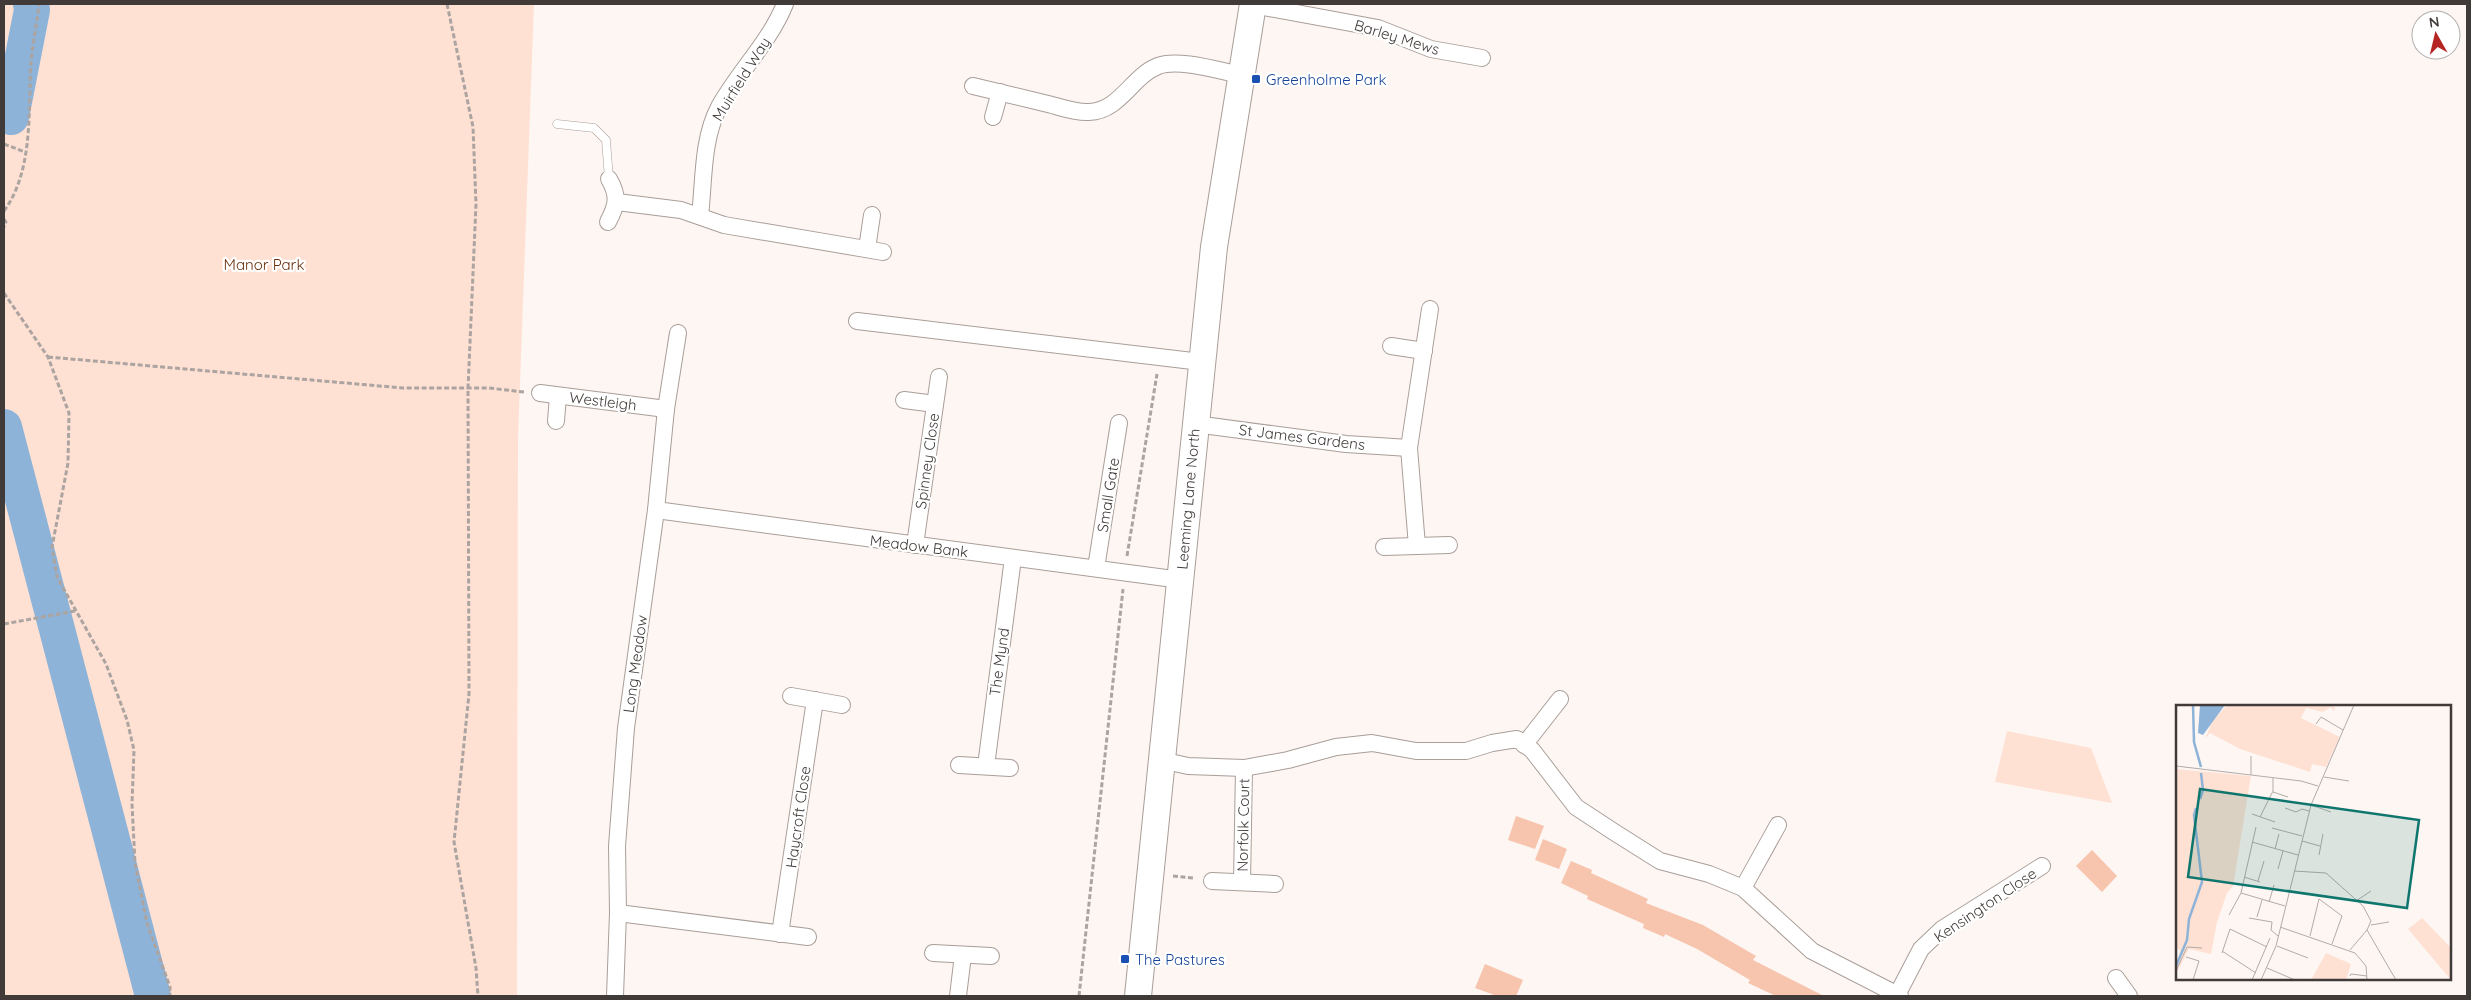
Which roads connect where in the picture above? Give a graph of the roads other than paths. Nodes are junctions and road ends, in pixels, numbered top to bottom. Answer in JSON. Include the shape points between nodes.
{"nodes":[{"id":1,"x":785,"y":4,"type":"edge"},
{"id":2,"x":1253,"y":5,"type":"edge"},
{"id":3,"x":1482,"y":58,"type":"dead end"},
{"id":4,"x":1241,"y":75,"type":"junction"},
{"id":5,"x":973,"y":86,"type":"dead end"},
{"id":6,"x":1000,"y":92,"type":"junction"},
{"id":7,"x":994,"y":117,"type":"dead end"},
{"id":8,"x":557,"y":124,"type":"dead end"},
{"id":9,"x":609,"y":179,"type":"joint"},
{"id":10,"x":617,"y":202,"type":"junction"},
{"id":11,"x":872,"y":215,"type":"dead end"},
{"id":12,"x":700,"y":216,"type":"junction"},
{"id":13,"x":608,"y":222,"type":"dead end"},
{"id":14,"x":1430,"y":309,"type":"dead end"},
{"id":15,"x":857,"y":321,"type":"dead end"},
{"id":16,"x":678,"y":333,"type":"dead end"},
{"id":17,"x":1391,"y":346,"type":"dead end"},
{"id":18,"x":1424,"y":351,"type":"junction"},
{"id":19,"x":1201,"y":362,"type":"junction"},
{"id":20,"x":939,"y":377,"type":"dead end"},
{"id":21,"x":540,"y":393,"type":"road end"},
{"id":22,"x":558,"y":396,"type":"junction"},
{"id":23,"x":904,"y":400,"type":"dead end"},
{"id":24,"x":935,"y":404,"type":"junction"},
{"id":25,"x":666,"y":409,"type":"junction"},
{"id":26,"x":556,"y":421,"type":"dead end"},
{"id":27,"x":1119,"y":423,"type":"dead end"},
{"id":28,"x":1195,"y":424,"type":"junction"},
{"id":29,"x":1409,"y":448,"type":"junction"},
{"id":30,"x":656,"y":510,"type":"junction"},
{"id":31,"x":1449,"y":545,"type":"dead end"},
{"id":32,"x":915,"y":546,"type":"junction"},
{"id":33,"x":1417,"y":546,"type":"junction"},
{"id":34,"x":1384,"y":547,"type":"dead end"},
{"id":35,"x":1013,"y":558,"type":"junction"},
{"id":36,"x":1096,"y":568,"type":"junction"},
{"id":37,"x":1181,"y":580,"type":"junction"},
{"id":38,"x":790,"y":696,"type":"dead end"},
{"id":39,"x":815,"y":700,"type":"junction"},
{"id":40,"x":1560,"y":700,"type":"dead end"},
{"id":41,"x":842,"y":705,"type":"dead end"},
{"id":42,"x":1524,"y":744,"type":"junction"},
{"id":43,"x":1161,"y":760,"type":"junction"},
{"id":44,"x":959,"y":765,"type":"dead end"},
{"id":45,"x":986,"y":766,"type":"junction"},
{"id":46,"x":1010,"y":768,"type":"dead end"},
{"id":47,"x":1244,"y":768,"type":"junction"},
{"id":48,"x":1778,"y":825,"type":"dead end"},
{"id":49,"x":2042,"y":866,"type":"dead end"},
{"id":50,"x":1212,"y":881,"type":"road end"},
{"id":51,"x":1242,"y":882,"type":"junction"},
{"id":52,"x":1274,"y":884,"type":"dead end"},
{"id":53,"x":1743,"y":888,"type":"junction"},
{"id":54,"x":618,"y":912,"type":"junction"},
{"id":55,"x":780,"y":934,"type":"junction"},
{"id":56,"x":808,"y":937,"type":"dead end"},
{"id":57,"x":933,"y":953,"type":"dead end"},
{"id":58,"x":963,"y":955,"type":"junction"},
{"id":59,"x":991,"y":956,"type":"dead end"},
{"id":60,"x":2116,"y":978,"type":"dead end"},
{"id":61,"x":615,"y":996,"type":"edge"},
{"id":62,"x":958,"y":996,"type":"edge"},
{"id":63,"x":1138,"y":996,"type":"edge"},
{"id":64,"x":1899,"y":996,"type":"edge"},
{"id":65,"x":2129,"y":996,"type":"edge"}],
"edges":[{"from":1,"to":12,"type":"street","name":"Muirfield Way","via":[[766,40],[719,108],[710,129]]},
{"from":2,"to":3,"type":"street","name":"Barley Mews","via":[[1378,28],[1432,49]]},
{"from":2,"to":4,"type":"highway","name":"Leeming Lane North"},
{"from":4,"to":6,"type":"street","via":[[1172,63],[1158,66],[1113,104],[1091,112]]},
{"from":4,"to":19,"type":"highway","name":"Leeming Lane North","via":[[1214,247]]},
{"from":5,"to":6,"type":"street"},
{"from":6,"to":7,"type":"street"},
{"from":8,"to":9,"type":"lane","via":[[594,128],[606,140]]},
{"from":9,"to":10,"type":"street"},
{"from":10,"to":12,"type":"street","via":[[647,204]]},
{"from":10,"to":13,"type":"street"},
{"from":11,"to":12,"type":"street","via":[[875,250],[724,225]]},
{"from":14,"to":18,"type":"street"},
{"from":15,"to":19,"type":"street"},
{"from":16,"to":25,"type":"street","name":"Long Meadow"},
{"from":17,"to":18,"type":"street"},
{"from":18,"to":29,"type":"street"},
{"from":19,"to":28,"type":"highway","name":"Leeming Lane North"},
{"from":20,"to":24,"type":"street","name":"Spinney Close"},
{"from":21,"to":22,"type":"street","name":"Westleigh"},
{"from":22,"to":25,"type":"street","name":"Westleigh"},
{"from":22,"to":26,"type":"street"},
{"from":23,"to":24,"type":"street"},
{"from":24,"to":32,"type":"street","name":"Spinney Close"},
{"from":25,"to":30,"type":"street","name":"Long Meadow"},
{"from":27,"to":36,"type":"street","name":"Small Gate"},
{"from":28,"to":29,"type":"street","name":"St James Gardens","via":[[1346,444]]},
{"from":28,"to":37,"type":"highway","name":"Leeming Lane North"},
{"from":29,"to":33,"type":"street"},
{"from":30,"to":32,"type":"street","name":"Meadow Bank"},
{"from":30,"to":54,"type":"street","name":"Long Meadow","via":[[626,728],[617,846]]},
{"from":31,"to":33,"type":"street"},
{"from":32,"to":35,"type":"street","name":"Meadow Bank"},
{"from":33,"to":34,"type":"street"},
{"from":35,"to":36,"type":"street","name":"Meadow Bank"},
{"from":35,"to":45,"type":"street","name":"The Mynd"},
{"from":36,"to":37,"type":"street","name":"Meadow Bank"},
{"from":37,"to":43,"type":"highway","name":"Leeming Lane North"},
{"from":38,"to":39,"type":"street"},
{"from":39,"to":41,"type":"street"},
{"from":39,"to":55,"type":"street","name":"Haycroft Close"},
{"from":40,"to":42,"type":"street"},
{"from":42,"to":47,"type":"street","via":[[1517,739],[1492,742],[1466,751],[1426,751],[1372,744],[1345,746]]},
{"from":42,"to":53,"type":"street","via":[[1576,806],[1614,832],[1660,860]]},
{"from":43,"to":47,"type":"street","via":[[1188,766]]},
{"from":43,"to":63,"type":"highway","name":"Leeming Lane North"},
{"from":44,"to":45,"type":"street"},
{"from":45,"to":46,"type":"street"},
{"from":47,"to":51,"type":"street","name":"Norfolk Court"},
{"from":48,"to":53,"type":"street"},
{"from":49,"to":64,"type":"street","name":"Kensington Close","via":[[1942,929],[1921,949]]},
{"from":50,"to":51,"type":"street"},
{"from":51,"to":52,"type":"street"},
{"from":53,"to":64,"type":"street","via":[[1812,951]]},
{"from":54,"to":55,"type":"street"},
{"from":54,"to":61,"type":"street","name":"Long Meadow"},
{"from":55,"to":56,"type":"street"},
{"from":57,"to":58,"type":"street"},
{"from":58,"to":59,"type":"street"},
{"from":58,"to":62,"type":"street"},
{"from":60,"to":65,"type":"street"}]}
